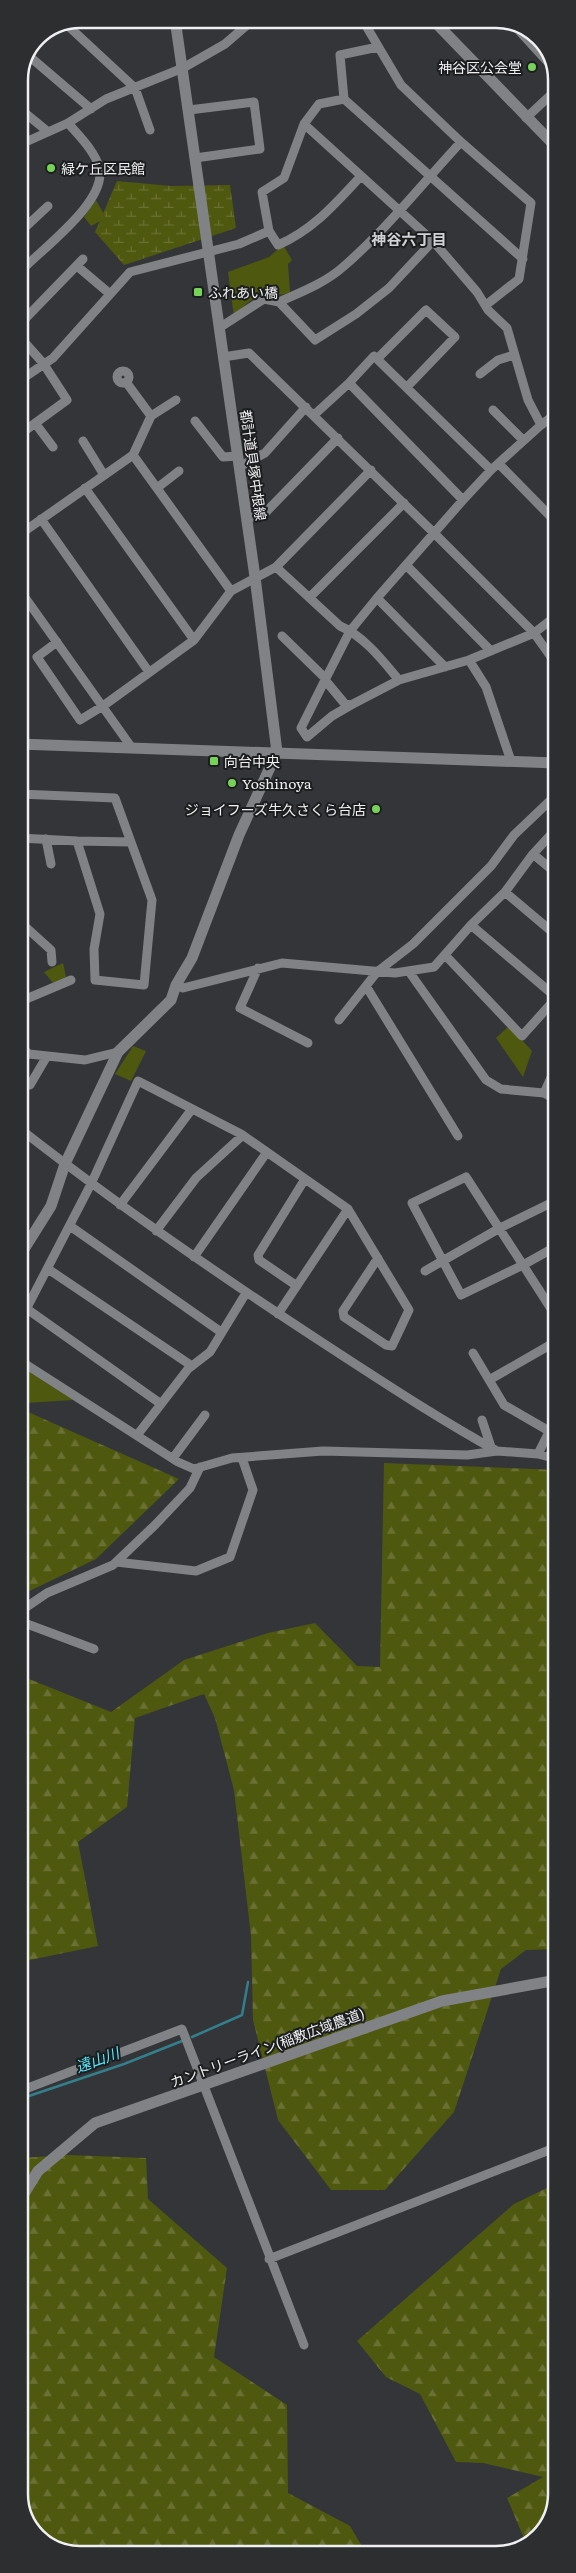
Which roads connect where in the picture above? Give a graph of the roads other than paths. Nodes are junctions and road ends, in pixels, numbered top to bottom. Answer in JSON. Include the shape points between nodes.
{"nodes":[{"id":1,"x":176,"y":28,"type":"edge"},
{"id":2,"x":244,"y":28,"type":"edge"},
{"id":3,"x":367,"y":28,"type":"edge"},
{"id":4,"x":441,"y":28,"type":"edge"},
{"id":5,"x":71,"y":29,"type":"edge"},
{"id":6,"x":522,"y":34,"type":"edge"},
{"id":7,"x":378,"y":47,"type":"junction"},
{"id":8,"x":32,"y":58,"type":"edge"},
{"id":9,"x":544,"y":58,"type":"edge"},
{"id":10,"x":183,"y":68,"type":"junction"},
{"id":11,"x":135,"y":88,"type":"junction"},
{"id":12,"x":548,"y":97,"type":"edge"},
{"id":13,"x":344,"y":99,"type":"junction"},
{"id":14,"x":91,"y":109,"type":"junction"},
{"id":15,"x":189,"y":110,"type":"junction"},
{"id":16,"x":28,"y":115,"type":"edge"},
{"id":17,"x":526,"y":118,"type":"junction"},
{"id":18,"x":68,"y":123,"type":"junction"},
{"id":19,"x":304,"y":124,"type":"junction"},
{"id":20,"x":150,"y":130,"type":"dead end"},
{"id":21,"x":47,"y":131,"type":"junction"},
{"id":22,"x":548,"y":139,"type":"edge"},
{"id":23,"x":28,"y":140,"type":"edge"},
{"id":24,"x":460,"y":142,"type":"junction"},
{"id":25,"x":195,"y":158,"type":"junction"},
{"id":26,"x":361,"y":176,"type":"junction"},
{"id":27,"x":430,"y":176,"type":"junction"},
{"id":28,"x":48,"y":206,"type":"dead end"},
{"id":29,"x":398,"y":211,"type":"junction"},
{"id":30,"x":29,"y":224,"type":"edge"},
{"id":31,"x":269,"y":231,"type":"junction"},
{"id":32,"x":434,"y":241,"type":"junction"},
{"id":33,"x":523,"y":259,"type":"junction"},
{"id":34,"x":28,"y":264,"type":"edge"},
{"id":35,"x":110,"y":294,"type":"junction"},
{"id":36,"x":280,"y":302,"type":"junction"},
{"id":37,"x":486,"y":305,"type":"junction"},
{"id":38,"x":28,"y":316,"type":"edge"},
{"id":39,"x":219,"y":328,"type":"junction"},
{"id":40,"x":28,"y":346,"type":"edge"},
{"id":41,"x":514,"y":356,"type":"junction"},
{"id":42,"x":223,"y":357,"type":"junction"},
{"id":43,"x":377,"y":359,"type":"junction"},
{"id":44,"x":43,"y":363,"type":"junction"},
{"id":45,"x":28,"y":374,"type":"edge"},
{"id":46,"x":480,"y":374,"type":"dead end"},
{"id":47,"x":126,"y":382,"type":"dead end"},
{"id":48,"x":349,"y":383,"type":"junction"},
{"id":49,"x":406,"y":387,"type":"junction"},
{"id":50,"x":176,"y":400,"type":"dead end"},
{"id":51,"x":306,"y":407,"type":"junction"},
{"id":52,"x":492,"y":410,"type":"dead end"},
{"id":53,"x":314,"y":415,"type":"junction"},
{"id":54,"x":151,"y":416,"type":"junction"},
{"id":55,"x":548,"y":420,"type":"edge"},
{"id":56,"x":195,"y":421,"type":"dead end"},
{"id":57,"x":35,"y":423,"type":"junction"},
{"id":58,"x":541,"y":425,"type":"junction"},
{"id":59,"x":28,"y":428,"type":"edge"},
{"id":60,"x":338,"y":438,"type":"junction"},
{"id":61,"x":523,"y":440,"type":"junction"},
{"id":62,"x":83,"y":441,"type":"dead end"},
{"id":63,"x":53,"y":447,"type":"dead end"},
{"id":64,"x":133,"y":455,"type":"junction"},
{"id":65,"x":238,"y":461,"type":"junction"},
{"id":66,"x":495,"y":467,"type":"junction"},
{"id":67,"x":371,"y":470,"type":"junction"},
{"id":68,"x":179,"y":471,"type":"dead end"},
{"id":69,"x":104,"y":475,"type":"junction"},
{"id":70,"x":86,"y":488,"type":"junction"},
{"id":71,"x":157,"y":488,"type":"junction"},
{"id":72,"x":463,"y":500,"type":"junction"},
{"id":73,"x":404,"y":503,"type":"junction"},
{"id":74,"x":548,"y":515,"type":"edge"},
{"id":75,"x":40,"y":519,"type":"junction"},
{"id":76,"x":246,"y":519,"type":"junction"},
{"id":77,"x":28,"y":528,"type":"edge"},
{"id":78,"x":434,"y":533,"type":"junction"},
{"id":79,"x":406,"y":565,"type":"junction"},
{"id":80,"x":276,"y":567,"type":"junction"},
{"id":81,"x":255,"y":578,"type":"junction"},
{"id":82,"x":230,"y":591,"type":"junction"},
{"id":83,"x":310,"y":597,"type":"junction"},
{"id":84,"x":377,"y":598,"type":"junction"},
{"id":85,"x":28,"y":607,"type":"edge"},
{"id":86,"x":548,"y":622,"type":"edge"},
{"id":87,"x":350,"y":631,"type":"junction"},
{"id":88,"x":534,"y":633,"type":"junction"},
{"id":89,"x":282,"y":636,"type":"dead end"},
{"id":90,"x":194,"y":640,"type":"junction"},
{"id":91,"x":57,"y":642,"type":"junction"},
{"id":92,"x":491,"y":651,"type":"junction"},
{"id":93,"x":548,"y":653,"type":"edge"},
{"id":94,"x":469,"y":660,"type":"junction"},
{"id":95,"x":445,"y":667,"type":"junction"},
{"id":96,"x":149,"y":672,"type":"junction"},
{"id":97,"x":324,"y":678,"type":"junction"},
{"id":98,"x":399,"y":680,"type":"junction"},
{"id":99,"x":351,"y":705,"type":"junction"},
{"id":100,"x":103,"y":706,"type":"junction"},
{"id":101,"x":28,"y":744,"type":"edge"},
{"id":102,"x":132,"y":748,"type":"junction"},
{"id":103,"x":277,"y":752,"type":"junction"},
{"id":104,"x":511,"y":761,"type":"junction"},
{"id":105,"x":548,"y":763,"type":"edge"},
{"id":106,"x":28,"y":794,"type":"edge"},
{"id":107,"x":548,"y":802,"type":"edge"},
{"id":108,"x":28,"y":838,"type":"edge"},
{"id":109,"x":548,"y":838,"type":"edge"},
{"id":110,"x":46,"y":839,"type":"junction"},
{"id":111,"x":77,"y":840,"type":"junction"},
{"id":112,"x":130,"y":842,"type":"junction"},
{"id":113,"x":533,"y":854,"type":"junction"},
{"id":114,"x":51,"y":864,"type":"dead end"},
{"id":115,"x":548,"y":867,"type":"edge"},
{"id":116,"x":505,"y":892,"type":"junction"},
{"id":117,"x":471,"y":925,"type":"junction"},
{"id":118,"x":28,"y":929,"type":"edge"},
{"id":119,"x":548,"y":929,"type":"edge"},
{"id":120,"x":446,"y":956,"type":"junction"},
{"id":121,"x":52,"y":962,"type":"dead end"},
{"id":122,"x":258,"y":968,"type":"junction"},
{"id":123,"x":377,"y":972,"type":"junction"},
{"id":124,"x":410,"y":973,"type":"junction"},
{"id":125,"x":71,"y":980,"type":"dead end"},
{"id":126,"x":176,"y":985,"type":"junction"},
{"id":127,"x":366,"y":986,"type":"junction"},
{"id":128,"x":548,"y":990,"type":"edge"},
{"id":129,"x":28,"y":998,"type":"edge"},
{"id":130,"x":548,"y":1006,"type":"edge"},
{"id":131,"x":339,"y":1020,"type":"dead end"},
{"id":132,"x":308,"y":1043,"type":"dead end"},
{"id":133,"x":118,"y":1052,"type":"junction"},
{"id":134,"x":29,"y":1054,"type":"edge"},
{"id":135,"x":47,"y":1056,"type":"junction"},
{"id":136,"x":548,"y":1084,"type":"edge"},
{"id":137,"x":30,"y":1085,"type":"dead end"},
{"id":138,"x":544,"y":1092,"type":"junction"},
{"id":139,"x":548,"y":1094,"type":"edge"},
{"id":140,"x":192,"y":1109,"type":"junction"},
{"id":141,"x":28,"y":1135,"type":"edge"},
{"id":142,"x":243,"y":1135,"type":"junction"},
{"id":143,"x":458,"y":1136,"type":"dead end"},
{"id":144,"x":267,"y":1152,"type":"junction"},
{"id":145,"x":65,"y":1164,"type":"junction"},
{"id":146,"x":305,"y":1179,"type":"junction"},
{"id":147,"x":91,"y":1184,"type":"junction"},
{"id":148,"x":548,"y":1204,"type":"edge"},
{"id":149,"x":120,"y":1205,"type":"junction"},
{"id":150,"x":348,"y":1209,"type":"junction"},
{"id":151,"x":70,"y":1226,"type":"junction"},
{"id":152,"x":500,"y":1228,"type":"junction"},
{"id":153,"x":156,"y":1231,"type":"junction"},
{"id":154,"x":28,"y":1243,"type":"edge"},
{"id":155,"x":548,"y":1251,"type":"edge"},
{"id":156,"x":194,"y":1257,"type":"junction"},
{"id":157,"x":378,"y":1258,"type":"junction"},
{"id":158,"x":442,"y":1260,"type":"junction"},
{"id":159,"x":523,"y":1264,"type":"junction"},
{"id":160,"x":48,"y":1269,"type":"junction"},
{"id":161,"x":425,"y":1271,"type":"dead end"},
{"id":162,"x":297,"y":1286,"type":"junction"},
{"id":163,"x":246,"y":1293,"type":"junction"},
{"id":164,"x":548,"y":1304,"type":"edge"},
{"id":165,"x":28,"y":1307,"type":"edge"},
{"id":166,"x":28,"y":1310,"type":"edge"},
{"id":167,"x":278,"y":1314,"type":"junction"},
{"id":168,"x":221,"y":1332,"type":"junction"},
{"id":169,"x":548,"y":1346,"type":"edge"},
{"id":170,"x":473,"y":1353,"type":"dead end"},
{"id":171,"x":28,"y":1366,"type":"edge"},
{"id":172,"x":192,"y":1366,"type":"junction"},
{"id":173,"x":489,"y":1380,"type":"junction"},
{"id":174,"x":161,"y":1404,"type":"junction"},
{"id":175,"x":204,"y":1415,"type":"dead end"},
{"id":176,"x":482,"y":1420,"type":"dead end"},
{"id":177,"x":548,"y":1430,"type":"edge"},
{"id":178,"x":548,"y":1433,"type":"edge"},
{"id":179,"x":138,"y":1434,"type":"junction"},
{"id":180,"x":494,"y":1449,"type":"junction"},
{"id":181,"x":538,"y":1454,"type":"junction"},
{"id":182,"x":548,"y":1457,"type":"edge"},
{"id":183,"x":173,"y":1458,"type":"junction"},
{"id":184,"x":242,"y":1458,"type":"junction"},
{"id":185,"x":200,"y":1467,"type":"junction"},
{"id":186,"x":116,"y":1562,"type":"junction"},
{"id":187,"x":28,"y":1606,"type":"edge"},
{"id":188,"x":28,"y":1624,"type":"edge"},
{"id":189,"x":94,"y":1649,"type":"dead end"},
{"id":190,"x":548,"y":1982,"type":"edge"},
{"id":191,"x":204,"y":2086,"type":"junction"},
{"id":192,"x":28,"y":2089,"type":"edge"},
{"id":193,"x":548,"y":2151,"type":"edge"},
{"id":194,"x":28,"y":2187,"type":"edge"},
{"id":195,"x":269,"y":2259,"type":"junction"},
{"id":196,"x":304,"y":2345,"type":"dead end"}],
"edges":[{"from":1,"to":10,"type":"street","name":"都計道貝塚中根線"},
{"from":2,"to":10,"type":"street","via":[[225,44]]},
{"from":3,"to":7,"type":"street"},
{"from":4,"to":17,"type":"street"},
{"from":5,"to":11,"type":"street"},
{"from":6,"to":9,"type":"street"},
{"from":7,"to":13,"type":"street","via":[[340,55]]},
{"from":7,"to":24,"type":"street","via":[[401,85]]},
{"from":8,"to":14,"type":"street"},
{"from":10,"to":11,"type":"street"},
{"from":10,"to":15,"type":"street","name":"都計道貝塚中根線"},
{"from":11,"to":14,"type":"street","via":[[106,99]]},
{"from":11,"to":20,"type":"street"},
{"from":12,"to":17,"type":"street"},
{"from":13,"to":19,"type":"street","via":[[319,104]]},
{"from":13,"to":27,"type":"street"},
{"from":14,"to":18,"type":"street"},
{"from":15,"to":25,"type":"street","name":"都計道貝塚中根線"},
{"from":15,"to":25,"type":"street","via":[[254,102],[260,149]]},
{"from":16,"to":21,"type":"street"},
{"from":17,"to":22,"type":"street"},
{"from":18,"to":21,"type":"street"},
{"from":18,"to":34,"type":"street","via":[[91,151],[99,168],[100,182],[81,214]]},
{"from":19,"to":26,"type":"street"},
{"from":19,"to":31,"type":"street","via":[[284,178],[262,192]]},
{"from":21,"to":23,"type":"street"},
{"from":24,"to":27,"type":"street"},
{"from":24,"to":33,"type":"street","via":[[531,203]]},
{"from":25,"to":39,"type":"street","name":"都計道貝塚中根線"},
{"from":26,"to":29,"type":"street"},
{"from":26,"to":31,"type":"street","via":[[326,214],[292,239],[278,245]]},
{"from":27,"to":29,"type":"street"},
{"from":27,"to":33,"type":"street"},
{"from":28,"to":30,"type":"street"},
{"from":29,"to":32,"type":"street"},
{"from":29,"to":36,"type":"street","via":[[342,268]]},
{"from":31,"to":35,"type":"street","via":[[239,244],[130,272]]},
{"from":32,"to":36,"type":"street","via":[[389,288],[315,340]]},
{"from":32,"to":37,"type":"street"},
{"from":33,"to":37,"type":"street","via":[[519,279]]},
{"from":35,"to":38,"type":"street","via":[[80,262]]},
{"from":35,"to":44,"type":"street","via":[[53,358]]},
{"from":36,"to":39,"type":"street","via":[[264,299]]},
{"from":37,"to":41,"type":"street","via":[[507,328]]},
{"from":39,"to":42,"type":"street","name":"都計道貝塚中根線"},
{"from":40,"to":44,"type":"street"},
{"from":41,"to":46,"type":"street","via":[[498,360]]},
{"from":41,"to":58,"type":"street","via":[[528,400]]},
{"from":42,"to":51,"type":"street","via":[[249,353]]},
{"from":42,"to":65,"type":"street","name":"都計道貝塚中根線"},
{"from":43,"to":48,"type":"street","via":[[374,356]]},
{"from":43,"to":49,"type":"street"},
{"from":43,"to":49,"type":"street","via":[[426,310],[455,337]]},
{"from":44,"to":45,"type":"street"},
{"from":44,"to":57,"type":"street","via":[[66,400]]},
{"from":47,"to":54,"type":"street"},
{"from":48,"to":53,"type":"street"},
{"from":48,"to":72,"type":"street"},
{"from":49,"to":66,"type":"street"},
{"from":50,"to":54,"type":"street"},
{"from":51,"to":53,"type":"street"},
{"from":51,"to":65,"type":"street","via":[[265,453]]},
{"from":52,"to":61,"type":"street"},
{"from":53,"to":60,"type":"street"},
{"from":54,"to":64,"type":"street"},
{"from":55,"to":58,"type":"street"},
{"from":56,"to":65,"type":"street","via":[[223,457]]},
{"from":57,"to":59,"type":"street"},
{"from":57,"to":63,"type":"street"},
{"from":58,"to":61,"type":"street"},
{"from":60,"to":67,"type":"street"},
{"from":60,"to":76,"type":"street","via":[[266,512]]},
{"from":61,"to":66,"type":"street"},
{"from":62,"to":69,"type":"street"},
{"from":64,"to":69,"type":"street"},
{"from":64,"to":71,"type":"street"},
{"from":65,"to":76,"type":"street","name":"都計道貝塚中根線"},
{"from":66,"to":72,"type":"street"},
{"from":66,"to":74,"type":"street"},
{"from":67,"to":73,"type":"street"},
{"from":67,"to":80,"type":"street"},
{"from":68,"to":71,"type":"street"},
{"from":69,"to":70,"type":"street"},
{"from":70,"to":75,"type":"street"},
{"from":70,"to":90,"type":"street"},
{"from":71,"to":82,"type":"street"},
{"from":72,"to":78,"type":"street"},
{"from":73,"to":78,"type":"street"},
{"from":73,"to":83,"type":"street"},
{"from":75,"to":77,"type":"street"},
{"from":75,"to":96,"type":"street"},
{"from":76,"to":81,"type":"street","name":"都計道貝塚中根線"},
{"from":78,"to":79,"type":"street"},
{"from":78,"to":88,"type":"street"},
{"from":79,"to":84,"type":"street"},
{"from":79,"to":92,"type":"street"},
{"from":80,"to":81,"type":"street"},
{"from":80,"to":83,"type":"street"},
{"from":81,"to":82,"type":"street"},
{"from":81,"to":103,"type":"street","name":"都計道貝塚中根線"},
{"from":82,"to":90,"type":"street"},
{"from":83,"to":87,"type":"street","via":[[340,626]]},
{"from":84,"to":87,"type":"street"},
{"from":84,"to":95,"type":"street"},
{"from":85,"to":91,"type":"street"},
{"from":86,"to":88,"type":"street"},
{"from":87,"to":97,"type":"street"},
{"from":87,"to":98,"type":"street","via":[[384,661]]},
{"from":88,"to":92,"type":"street"},
{"from":88,"to":93,"type":"street"},
{"from":89,"to":97,"type":"street"},
{"from":90,"to":96,"type":"street"},
{"from":91,"to":100,"type":"street"},
{"from":91,"to":100,"type":"street","via":[[37,657],[80,720]]},
{"from":92,"to":94,"type":"street"},
{"from":94,"to":95,"type":"street"},
{"from":94,"to":104,"type":"street","via":[[486,688]]},
{"from":95,"to":98,"type":"street"},
{"from":96,"to":100,"type":"street"},
{"from":97,"to":99,"type":"street","via":[[345,704]]},
{"from":97,"to":99,"type":"street","via":[[301,728],[307,737]]},
{"from":98,"to":99,"type":"street"},
{"from":100,"to":102,"type":"street"},
{"from":101,"to":102,"type":"street"},
{"from":102,"to":103,"type":"street"},
{"from":103,"to":104,"type":"street"},
{"from":103,"to":126,"type":"street","via":[[239,835],[192,958]]},
{"from":104,"to":105,"type":"street"},
{"from":106,"to":112,"type":"street","via":[[114,798]]},
{"from":107,"to":123,"type":"street","via":[[514,835],[491,866],[414,944]]},
{"from":108,"to":110,"type":"street"},
{"from":109,"to":113,"type":"street"},
{"from":110,"to":111,"type":"street"},
{"from":110,"to":114,"type":"street"},
{"from":111,"to":112,"type":"street"},
{"from":111,"to":112,"type":"street","via":[[100,914],[94,949],[95,980],[144,985],[152,900]]},
{"from":113,"to":115,"type":"street"},
{"from":113,"to":116,"type":"street"},
{"from":116,"to":117,"type":"street"},
{"from":116,"to":119,"type":"street"},
{"from":117,"to":120,"type":"street"},
{"from":117,"to":128,"type":"street"},
{"from":118,"to":121,"type":"street","via":[[50,950]]},
{"from":120,"to":124,"type":"street","via":[[434,967]]},
{"from":120,"to":130,"type":"street","via":[[522,1036]]},
{"from":122,"to":123,"type":"street","via":[[282,964]]},
{"from":122,"to":126,"type":"street","via":[[183,988]]},
{"from":122,"to":132,"type":"street","via":[[240,1008]]},
{"from":123,"to":124,"type":"street"},
{"from":123,"to":127,"type":"street"},
{"from":124,"to":138,"type":"street","via":[[486,1080],[501,1089]]},
{"from":125,"to":129,"type":"street"},
{"from":126,"to":133,"type":"street","via":[[171,1000]]},
{"from":127,"to":131,"type":"street"},
{"from":127,"to":143,"type":"street"},
{"from":133,"to":135,"type":"street","via":[[85,1060]]},
{"from":133,"to":145,"type":"street"},
{"from":134,"to":135,"type":"street"},
{"from":135,"to":137,"type":"street"},
{"from":136,"to":138,"type":"street"},
{"from":138,"to":139,"type":"street"},
{"from":140,"to":142,"type":"street"},
{"from":140,"to":147,"type":"street","via":[[138,1081]]},
{"from":140,"to":149,"type":"street"},
{"from":141,"to":145,"type":"street"},
{"from":142,"to":144,"type":"street"},
{"from":142,"to":153,"type":"street","via":[[196,1178]]},
{"from":144,"to":146,"type":"street"},
{"from":144,"to":156,"type":"street"},
{"from":145,"to":147,"type":"street"},
{"from":145,"to":154,"type":"street","via":[[51,1206]]},
{"from":146,"to":150,"type":"street"},
{"from":146,"to":162,"type":"street","via":[[258,1255],[259,1260]]},
{"from":147,"to":149,"type":"street"},
{"from":147,"to":151,"type":"street"},
{"from":148,"to":152,"type":"street"},
{"from":149,"to":153,"type":"street"},
{"from":150,"to":157,"type":"street"},
{"from":150,"to":162,"type":"street"},
{"from":151,"to":160,"type":"street"},
{"from":151,"to":168,"type":"street"},
{"from":152,"to":158,"type":"street"},
{"from":152,"to":158,"type":"street","via":[[466,1177],[412,1203]]},
{"from":152,"to":159,"type":"street"},
{"from":153,"to":156,"type":"street"},
{"from":155,"to":159,"type":"street"},
{"from":156,"to":163,"type":"street"},
{"from":157,"to":157,"type":"street","via":[[409,1310],[392,1346],[344,1317],[343,1311]]},
{"from":158,"to":159,"type":"street","via":[[461,1295]]},
{"from":158,"to":161,"type":"street"},
{"from":159,"to":164,"type":"street"},
{"from":160,"to":165,"type":"street"},
{"from":160,"to":172,"type":"street"},
{"from":162,"to":167,"type":"street"},
{"from":163,"to":167,"type":"street"},
{"from":163,"to":168,"type":"street"},
{"from":166,"to":174,"type":"street"},
{"from":167,"to":180,"type":"street","via":[[431,1414]]},
{"from":168,"to":172,"type":"street","via":[[210,1352]]},
{"from":169,"to":173,"type":"street"},
{"from":170,"to":173,"type":"street"},
{"from":171,"to":179,"type":"street"},
{"from":172,"to":174,"type":"street"},
{"from":173,"to":177,"type":"street","via":[[504,1405]]},
{"from":174,"to":179,"type":"street"},
{"from":175,"to":183,"type":"street"},
{"from":176,"to":180,"type":"street"},
{"from":178,"to":181,"type":"street"},
{"from":179,"to":183,"type":"street"},
{"from":180,"to":181,"type":"street"},
{"from":180,"to":184,"type":"street","via":[[467,1455],[323,1451]]},
{"from":181,"to":182,"type":"street"},
{"from":183,"to":185,"type":"street","via":[[194,1469]]},
{"from":184,"to":185,"type":"street"},
{"from":184,"to":186,"type":"street","via":[[253,1490],[230,1557],[196,1571]]},
{"from":185,"to":186,"type":"street","via":[[190,1488]]},
{"from":186,"to":187,"type":"street","via":[[47,1593]]},
{"from":188,"to":189,"type":"street"},
{"from":190,"to":191,"type":"street","name":"カントリーライン(稲敷広域農道)","via":[[442,2000]]},
{"from":191,"to":192,"type":"street","via":[[182,2029]]},
{"from":191,"to":194,"type":"street","name":"カントリーライン(稲敷広域農道)","via":[[95,2122],[38,2171]]},
{"from":191,"to":195,"type":"street"},
{"from":193,"to":195,"type":"street"},
{"from":195,"to":196,"type":"street"}]}
